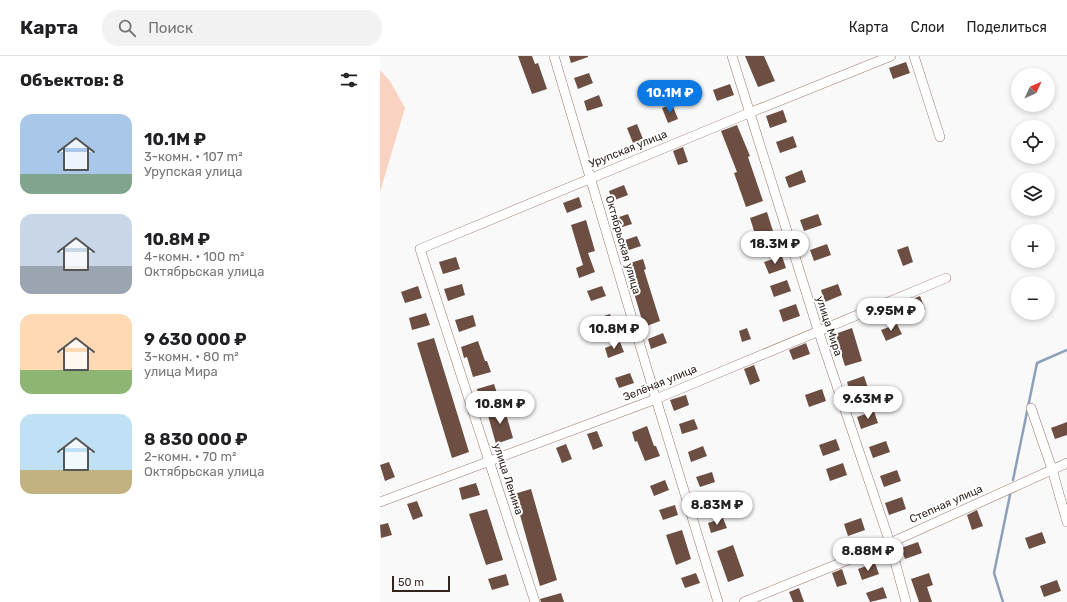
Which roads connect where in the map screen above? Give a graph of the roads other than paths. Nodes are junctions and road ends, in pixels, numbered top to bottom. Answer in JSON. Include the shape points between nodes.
{"nodes":[{"id":1,"x":554,"y":56,"type":"edge"},
{"id":2,"x":732,"y":56,"type":"edge"},
{"id":3,"x":891,"y":56,"type":"edge"},
{"id":4,"x":914,"y":56,"type":"edge"},
{"id":5,"x":749,"y":113,"type":"junction"},
{"id":6,"x":940,"y":137,"type":"dead end"},
{"id":7,"x":591,"y":178,"type":"junction"},
{"id":8,"x":420,"y":249,"type":"joint"},
{"id":9,"x":946,"y":278,"type":"dead end"},
{"id":10,"x":818,"y":330,"type":"junction"},
{"id":11,"x":656,"y":399,"type":"junction"},
{"id":12,"x":1031,"y":408,"type":"dead end"},
{"id":13,"x":490,"y":461,"type":"junction"},
{"id":14,"x":1067,"y":463,"type":"edge"},
{"id":15,"x":1052,"y":469,"type":"junction"},
{"id":16,"x":380,"y":502,"type":"edge"},
{"id":17,"x":1067,"y":522,"type":"edge"},
{"id":18,"x":890,"y":543,"type":"junction"},
{"id":19,"x":535,"y":602,"type":"edge"},
{"id":20,"x":718,"y":602,"type":"edge"},
{"id":21,"x":744,"y":602,"type":"edge"},
{"id":22,"x":906,"y":602,"type":"edge"}],
"edges":[{"from":1,"to":7,"type":"street","name":"Октябрьская улица"},
{"from":2,"to":5,"type":"street","name":"улица Мира"},
{"from":3,"to":5,"type":"street","name":"Урупская улица"},
{"from":4,"to":6,"type":"street"},
{"from":5,"to":7,"type":"street","name":"Урупская улица"},
{"from":5,"to":10,"type":"street","name":"улица Мира"},
{"from":7,"to":8,"type":"street","name":"Урупская улица"},
{"from":7,"to":11,"type":"street","name":"Октябрьская улица"},
{"from":8,"to":13,"type":"street","name":"улица Ленина"},
{"from":9,"to":10,"type":"street","name":"Зелёная улица"},
{"from":10,"to":11,"type":"street","name":"Зелёная улица"},
{"from":10,"to":18,"type":"street","name":"улица Мира"},
{"from":11,"to":13,"type":"street","name":"Зелёная улица"},
{"from":11,"to":20,"type":"street","name":"Октябрьская улица"},
{"from":12,"to":15,"type":"street"},
{"from":13,"to":16,"type":"street","name":"Зелёная улица"},
{"from":13,"to":19,"type":"street","name":"улица Ленина"},
{"from":14,"to":15,"type":"street","name":"Степная улица"},
{"from":15,"to":17,"type":"street"},
{"from":15,"to":18,"type":"street","name":"Степная улица"},
{"from":18,"to":21,"type":"street","name":"Степная улица"},
{"from":18,"to":22,"type":"street","name":"улица Мира"}]}
